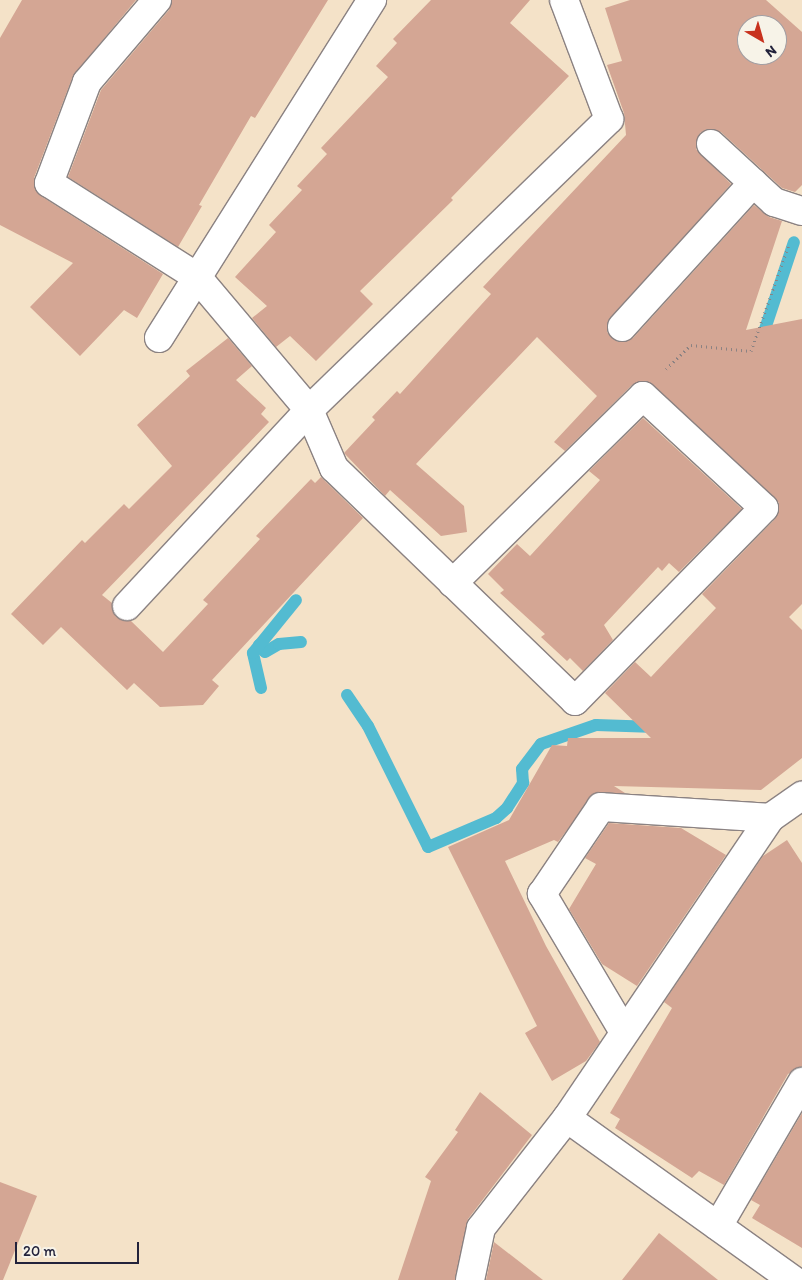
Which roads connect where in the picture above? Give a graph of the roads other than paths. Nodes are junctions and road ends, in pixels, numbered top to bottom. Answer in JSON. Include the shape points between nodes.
{"nodes":[{"id":1,"x":157,"y":0,"type":"edge"},
{"id":2,"x":372,"y":0,"type":"edge"},
{"id":3,"x":564,"y":0,"type":"edge"},
{"id":4,"x":712,"y":144,"type":"dead end"},
{"id":5,"x":753,"y":183,"type":"junction"},
{"id":6,"x":799,"y":211,"type":"edge"},
{"id":7,"x":197,"y":277,"type":"junction"},
{"id":8,"x":622,"y":327,"type":"dead end"},
{"id":9,"x":159,"y":338,"type":"dead end"},
{"id":10,"x":309,"y":410,"type":"junction"},
{"id":11,"x":453,"y":583,"type":"junction"},
{"id":12,"x":126,"y":606,"type":"dead end"},
{"id":13,"x":802,"y":796,"type":"edge"},
{"id":14,"x":770,"y":818,"type":"junction"},
{"id":15,"x":624,"y":1032,"type":"junction"},
{"id":16,"x":802,"y":1082,"type":"edge"},
{"id":17,"x":567,"y":1118,"type":"junction"},
{"id":18,"x":718,"y":1226,"type":"junction"},
{"id":19,"x":470,"y":1280,"type":"edge"},
{"id":20,"x":794,"y":1280,"type":"edge"}],
"edges":[{"from":1,"to":7,"type":"street","via":[[87,82],[49,183]]},
{"from":2,"to":7,"type":"street"},
{"from":3,"to":10,"type":"street","via":[[608,118]]},
{"from":4,"to":5,"type":"street"},
{"from":5,"to":6,"type":"street","via":[[774,202]]},
{"from":5,"to":8,"type":"street"},
{"from":7,"to":9,"type":"street"},
{"from":7,"to":10,"type":"street"},
{"from":10,"to":11,"type":"street","via":[[334,468]]},
{"from":10,"to":12,"type":"street"},
{"from":11,"to":11,"type":"street","via":[[643,396],[764,508],[575,702]]},
{"from":13,"to":14,"type":"street"},
{"from":14,"to":15,"type":"street"},
{"from":14,"to":15,"type":"street","via":[[601,807],[542,894]]},
{"from":15,"to":17,"type":"street"},
{"from":16,"to":18,"type":"street"},
{"from":17,"to":18,"type":"street"},
{"from":17,"to":19,"type":"street","via":[[480,1228]]},
{"from":18,"to":20,"type":"street"}]}
